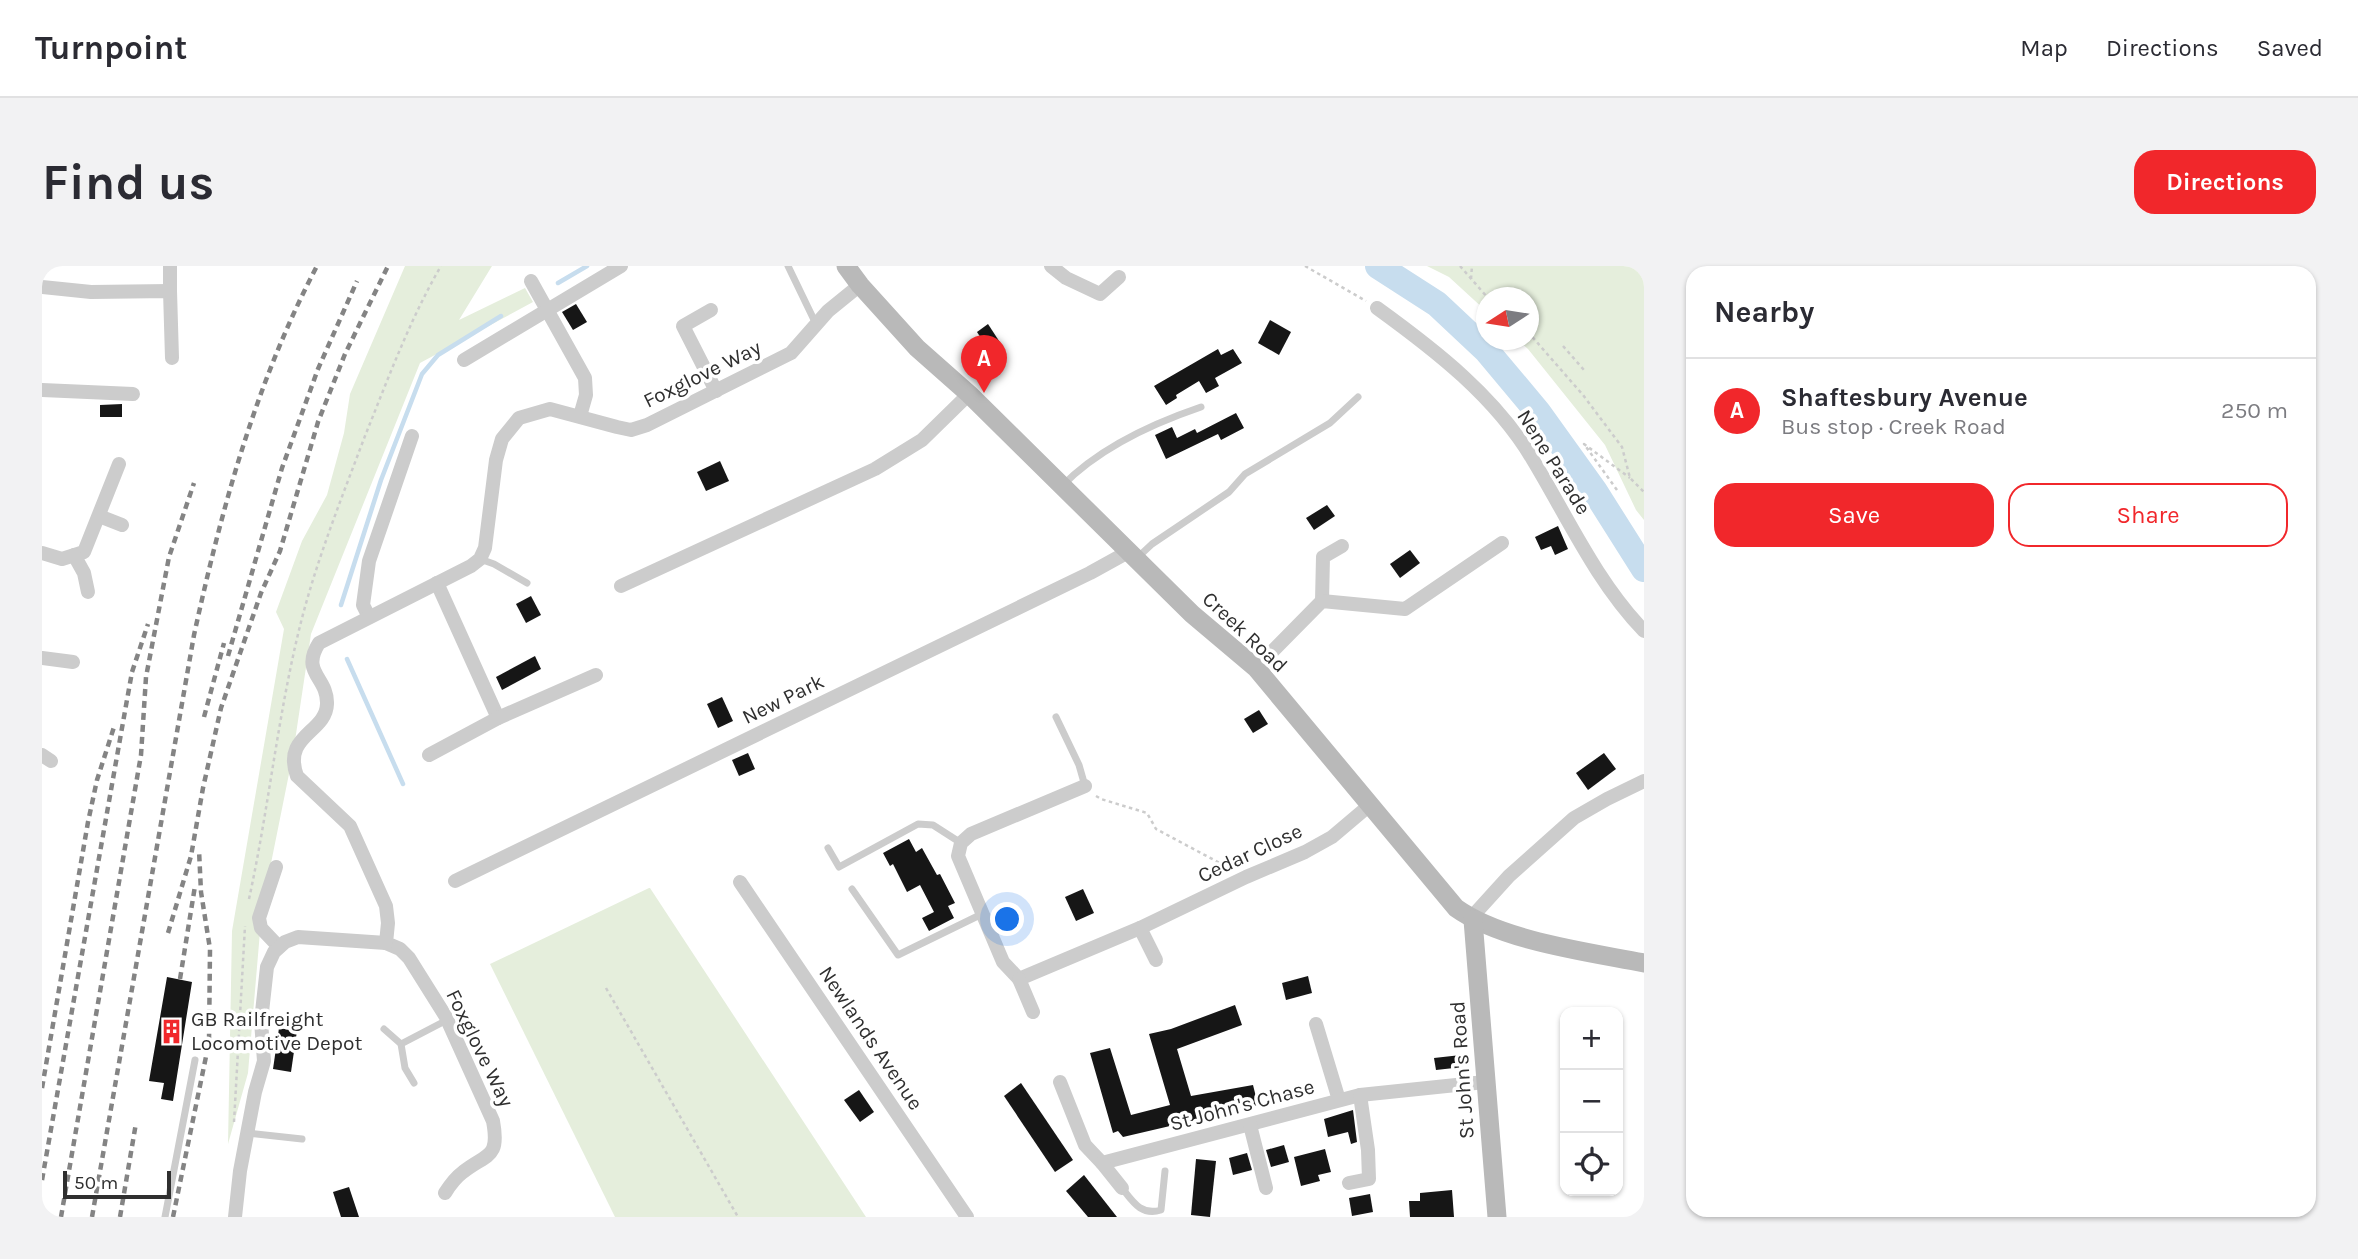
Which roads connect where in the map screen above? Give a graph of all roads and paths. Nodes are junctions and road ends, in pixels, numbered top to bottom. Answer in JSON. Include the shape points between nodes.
{"nodes":[{"id":1,"x":170,"y":266,"type":"edge"},
{"id":2,"x":441,"y":266,"type":"edge"},
{"id":3,"x":621,"y":266,"type":"edge"},
{"id":4,"x":788,"y":266,"type":"edge"},
{"id":5,"x":846,"y":266,"type":"edge"},
{"id":6,"x":1051,"y":266,"type":"edge"},
{"id":7,"x":1306,"y":266,"type":"edge"},
{"id":8,"x":1460,"y":266,"type":"edge"},
{"id":9,"x":1472,"y":266,"type":"edge"},
{"id":10,"x":1119,"y":277,"type":"dead end"},
{"id":11,"x":1471,"y":279,"type":"junction"},
{"id":12,"x":531,"y":281,"type":"dead end"},
{"id":13,"x":860,"y":285,"type":"junction"},
{"id":14,"x":42,"y":287,"type":"edge"},
{"id":15,"x":1478,"y":287,"type":"edge"},
{"id":16,"x":170,"y":291,"type":"junction"},
{"id":17,"x":1377,"y":308,"type":"joint"},
{"id":18,"x":547,"y":310,"type":"junction"},
{"id":19,"x":710,"y":310,"type":"dead end"},
{"id":20,"x":816,"y":324,"type":"junction"},
{"id":21,"x":1539,"y":345,"type":"edge"},
{"id":22,"x":1563,"y":346,"type":"dead end"},
{"id":23,"x":172,"y":358,"type":"dead end"},
{"id":24,"x":464,"y":360,"type":"dead end"},
{"id":25,"x":1584,"y":370,"type":"dead end"},
{"id":26,"x":42,"y":390,"type":"edge"},
{"id":27,"x":716,"y":391,"type":"junction"},
{"id":28,"x":133,"y":394,"type":"dead end"},
{"id":29,"x":969,"y":394,"type":"junction"},
{"id":30,"x":1358,"y":397,"type":"dead end"},
{"id":31,"x":1200,"y":407,"type":"dead end"},
{"id":32,"x":580,"y":416,"type":"junction"},
{"id":33,"x":412,"y":436,"type":"dead end"},
{"id":34,"x":119,"y":464,"type":"dead end"},
{"id":35,"x":1630,"y":478,"type":"junction"},
{"id":36,"x":1062,"y":486,"type":"junction"},
{"id":37,"x":1617,"y":490,"type":"dead end"},
{"id":38,"x":1644,"y":492,"type":"edge"},
{"id":39,"x":99,"y":516,"type":"junction"},
{"id":40,"x":122,"y":525,"type":"dead end"},
{"id":41,"x":1502,"y":543,"type":"dead end"},
{"id":42,"x":1342,"y":546,"type":"dead end"},
{"id":43,"x":42,"y":553,"type":"edge"},
{"id":44,"x":74,"y":555,"type":"junction"},
{"id":45,"x":1132,"y":556,"type":"junction"},
{"id":46,"x":480,"y":559,"type":"junction"},
{"id":47,"x":437,"y":583,"type":"junction"},
{"id":48,"x":527,"y":583,"type":"dead end"},
{"id":49,"x":621,"y":586,"type":"dead end"},
{"id":50,"x":88,"y":592,"type":"dead end"},
{"id":51,"x":1322,"y":601,"type":"junction"},
{"id":52,"x":369,"y":617,"type":"junction"},
{"id":53,"x":1644,"y":631,"type":"edge"},
{"id":54,"x":42,"y":658,"type":"edge"},
{"id":55,"x":74,"y":662,"type":"dead end"},
{"id":56,"x":1256,"y":668,"type":"junction"},
{"id":57,"x":596,"y":675,"type":"dead end"},
{"id":58,"x":1056,"y":717,"type":"dead end"},
{"id":59,"x":498,"y":718,"type":"junction"},
{"id":60,"x":429,"y":755,"type":"dead end"},
{"id":61,"x":1644,"y":781,"type":"edge"},
{"id":62,"x":1085,"y":786,"type":"junction"},
{"id":63,"x":1371,"y":804,"type":"junction"},
{"id":64,"x":961,"y":843,"type":"junction"},
{"id":65,"x":828,"y":848,"type":"dead end"},
{"id":66,"x":276,"y":867,"type":"dead end"},
{"id":67,"x":1246,"y":877,"type":"junction"},
{"id":68,"x":456,"y":880,"type":"dead end"},
{"id":69,"x":740,"y":882,"type":"dead end"},
{"id":70,"x":852,"y":889,"type":"dead end"},
{"id":71,"x":247,"y":908,"type":"dead end"},
{"id":72,"x":982,"y":914,"type":"junction"},
{"id":73,"x":1472,"y":919,"type":"junction"},
{"id":74,"x":246,"y":921,"type":"dead end"},
{"id":75,"x":1140,"y":928,"type":"junction"},
{"id":76,"x":386,"y":943,"type":"junction"},
{"id":77,"x":279,"y":947,"type":"junction"},
{"id":78,"x":1156,"y":960,"type":"dead end"},
{"id":79,"x":1644,"y":963,"type":"edge"},
{"id":80,"x":1019,"y":979,"type":"junction"},
{"id":81,"x":607,"y":988,"type":"dead end"},
{"id":82,"x":1033,"y":1012,"type":"dead end"},
{"id":83,"x":447,"y":1020,"type":"junction"},
{"id":84,"x":1316,"y":1024,"type":"dead end"},
{"id":85,"x":384,"y":1029,"type":"dead end"},
{"id":86,"x":401,"y":1044,"type":"junction"},
{"id":87,"x":195,"y":1060,"type":"dead end"},
{"id":88,"x":1060,"y":1082,"type":"dead end"},
{"id":89,"x":1485,"y":1082,"type":"junction"},
{"id":90,"x":414,"y":1083,"type":"dead end"},
{"id":91,"x":1360,"y":1095,"type":"junction"},
{"id":92,"x":1339,"y":1100,"type":"junction"},
{"id":93,"x":1250,"y":1125,"type":"junction"},
{"id":94,"x":241,"y":1132,"type":"junction"},
{"id":95,"x":302,"y":1139,"type":"dead end"},
{"id":96,"x":1102,"y":1163,"type":"junction"},
{"id":97,"x":1164,"y":1171,"type":"dead end"},
{"id":98,"x":1349,"y":1182,"type":"dead end"},
{"id":99,"x":1122,"y":1188,"type":"joint"},
{"id":100,"x":1266,"y":1188,"type":"dead end"},
{"id":101,"x":444,"y":1193,"type":"dead end"},
{"id":102,"x":165,"y":1217,"type":"edge"},
{"id":103,"x":235,"y":1217,"type":"edge"},
{"id":104,"x":738,"y":1217,"type":"edge"},
{"id":105,"x":967,"y":1217,"type":"edge"},
{"id":106,"x":1497,"y":1217,"type":"edge"}],
"edges":[{"from":1,"to":16,"type":"street"},
{"from":2,"to":71,"type":"path","via":[[391,370],[313,581],[277,734],[264,833]]},
{"from":3,"to":18,"type":"street"},
{"from":4,"to":20,"type":"lane"},
{"from":5,"to":13,"type":"street","name":"Creek Road"},
{"from":6,"to":10,"type":"street","via":[[1100,294]]},
{"from":7,"to":17,"type":"path"},
{"from":8,"to":11,"type":"path"},
{"from":9,"to":11,"type":"path"},
{"from":11,"to":15,"type":"path"},
{"from":12,"to":18,"type":"street"},
{"from":13,"to":20,"type":"street","name":"Foxglove Way"},
{"from":13,"to":29,"type":"street","name":"Creek Road","via":[[917,348]]},
{"from":14,"to":16,"type":"street"},
{"from":16,"to":23,"type":"street"},
{"from":17,"to":53,"type":"street","name":"Nene Parade","via":[[1422,340],[1498,412],[1533,459],[1603,579]]},
{"from":18,"to":24,"type":"street"},
{"from":18,"to":32,"type":"street","via":[[585,378]]},
{"from":19,"to":27,"type":"street","via":[[683,326]]},
{"from":20,"to":27,"type":"street","name":"Foxglove Way","via":[[790,353]]},
{"from":21,"to":35,"type":"path","via":[[1622,447]]},
{"from":22,"to":25,"type":"path"},
{"from":26,"to":28,"type":"street"},
{"from":27,"to":32,"type":"street","name":"Foxglove Way","via":[[631,429]]},
{"from":29,"to":36,"type":"street","name":"Creek Road"},
{"from":29,"to":49,"type":"street","via":[[922,440],[875,469]]},
{"from":30,"to":45,"type":"lane","via":[[1330,423],[1245,474],[1229,492]]},
{"from":31,"to":36,"type":"lane","via":[[1127,438],[1084,464]]},
{"from":32,"to":46,"type":"street","name":"Foxglove Way","via":[[550,409],[519,418],[502,439]]},
{"from":33,"to":52,"type":"street","via":[[369,561],[363,605]]},
{"from":34,"to":39,"type":"street"},
{"from":35,"to":37,"type":"path","via":[[1584,444]]},
{"from":35,"to":38,"type":"path"},
{"from":36,"to":45,"type":"street","name":"Creek Road"},
{"from":39,"to":40,"type":"street"},
{"from":39,"to":44,"type":"street","via":[[84,552]]},
{"from":41,"to":51,"type":"street","via":[[1405,609]]},
{"from":42,"to":51,"type":"street","via":[[1323,557]]},
{"from":43,"to":44,"type":"street","via":[[62,559]]},
{"from":44,"to":50,"type":"street"},
{"from":45,"to":56,"type":"street","name":"Creek Road"},
{"from":45,"to":68,"type":"street","name":"New Park"},
{"from":46,"to":47,"type":"street"},
{"from":46,"to":48,"type":"lane"},
{"from":47,"to":52,"type":"street"},
{"from":47,"to":59,"type":"street"},
{"from":51,"to":56,"type":"street"},
{"from":52,"to":76,"type":"street","via":[[319,643],[312,654],[311,666],[327,706],[293,754],[293,765],[297,775],[350,825],[386,906]]},
{"from":54,"to":55,"type":"street"},
{"from":56,"to":63,"type":"street","name":"Creek Road"},
{"from":57,"to":59,"type":"street"},
{"from":58,"to":62,"type":"lane"},
{"from":59,"to":60,"type":"street"},
{"from":61,"to":73,"type":"street","via":[[1574,818],[1509,876]]},
{"from":62,"to":64,"type":"street","via":[[971,834]]},
{"from":62,"to":67,"type":"path","via":[[1101,799],[1147,813],[1156,829]]},
{"from":63,"to":67,"type":"street","name":"Cedar Close","via":[[1332,837]]},
{"from":63,"to":73,"type":"street","name":"Creek Road","via":[[1456,908]]},
{"from":64,"to":65,"type":"lane","via":[[933,825],[918,824],[839,867]]},
{"from":64,"to":72,"type":"street","via":[[958,856]]},
{"from":66,"to":77,"type":"street","via":[[259,918],[261,928]]},
{"from":67,"to":75,"type":"street","name":"Cedar Close"},
{"from":69,"to":105,"type":"street","name":"Newlands Avenue"},
{"from":70,"to":72,"type":"lane","via":[[898,955]]},
{"from":72,"to":80,"type":"street","via":[[1003,962]]},
{"from":73,"to":79,"type":"street","name":"Creek Road","via":[[1544,942]]},
{"from":73,"to":89,"type":"street","name":"St John's Road"},
{"from":74,"to":94,"type":"path","via":[[239,1010]]},
{"from":75,"to":78,"type":"street"},
{"from":75,"to":80,"type":"street","name":"Cedar Close"},
{"from":76,"to":77,"type":"street","via":[[298,937]]},
{"from":76,"to":83,"type":"street","name":"Foxglove Way","via":[[409,958]]},
{"from":77,"to":94,"type":"street","via":[[267,967],[261,1021],[264,1061]]},
{"from":80,"to":82,"type":"street"},
{"from":81,"to":104,"type":"path"},
{"from":83,"to":86,"type":"lane"},
{"from":83,"to":101,"type":"street","name":"Foxglove Way","via":[[495,1133],[494,1149],[488,1157],[465,1170]]},
{"from":84,"to":92,"type":"street"},
{"from":85,"to":86,"type":"lane"},
{"from":86,"to":90,"type":"lane","via":[[405,1068]]},
{"from":87,"to":102,"type":"lane"},
{"from":88,"to":96,"type":"street","via":[[1085,1145]]},
{"from":89,"to":91,"type":"street","name":"St John's Chase"},
{"from":89,"to":106,"type":"street","name":"St John's Road"},
{"from":91,"to":92,"type":"street","name":"St John's Chase"},
{"from":91,"to":98,"type":"street","via":[[1368,1179]]},
{"from":92,"to":93,"type":"street","name":"St John's Chase"},
{"from":93,"to":96,"type":"street","name":"St John's Chase"},
{"from":93,"to":100,"type":"street"},
{"from":94,"to":95,"type":"lane"},
{"from":94,"to":103,"type":"street","via":[[244,1151]]},
{"from":96,"to":99,"type":"street"},
{"from":97,"to":99,"type":"lane","via":[[1161,1210],[1152,1213],[1137,1208]]}]}
